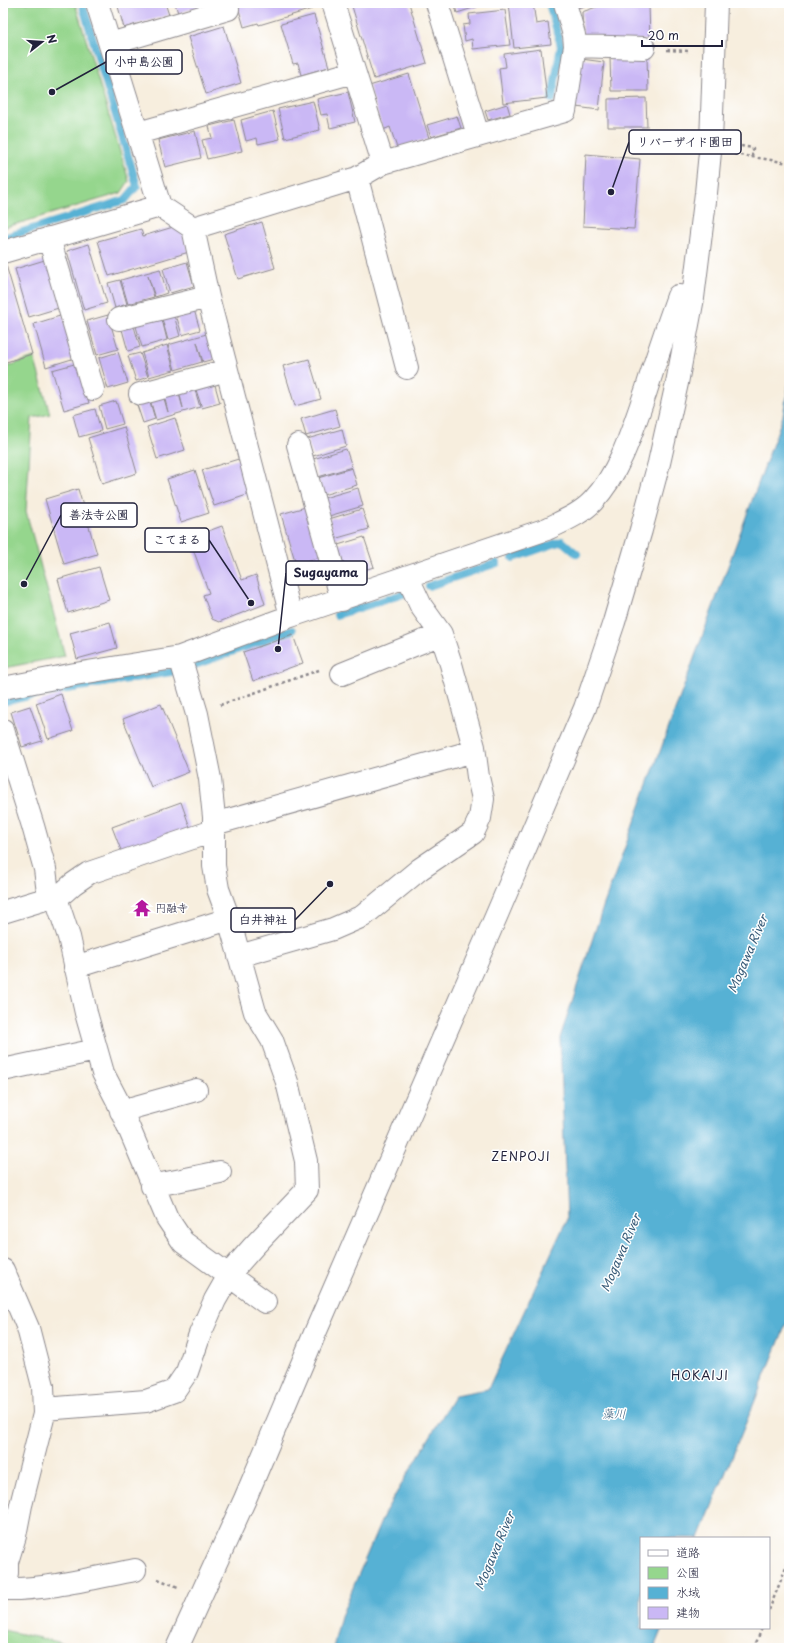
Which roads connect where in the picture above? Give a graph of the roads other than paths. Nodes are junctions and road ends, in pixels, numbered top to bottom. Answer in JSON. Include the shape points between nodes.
{"nodes":[{"id":1,"x":97,"y":3,"type":"edge"},
{"id":2,"x":333,"y":3,"type":"edge"},
{"id":3,"x":437,"y":3,"type":"edge"},
{"id":4,"x":565,"y":3,"type":"edge"},
{"id":5,"x":716,"y":3,"type":"edge"},
{"id":6,"x":228,"y":9,"type":"dead end"},
{"id":7,"x":110,"y":44,"type":"junction"},
{"id":8,"x":575,"y":46,"type":"junction"},
{"id":9,"x":644,"y":48,"type":"road end"},
{"id":10,"x":354,"y":72,"type":"junction"},
{"id":11,"x":138,"y":133,"type":"junction"},
{"id":12,"x":478,"y":135,"type":"junction"},
{"id":13,"x":383,"y":163,"type":"junction"},
{"id":14,"x":357,"y":178,"type":"junction"},
{"id":15,"x":160,"y":206,"type":"junction"},
{"id":16,"x":193,"y":228,"type":"junction"},
{"id":17,"x":49,"y":238,"type":"junction"},
{"id":18,"x":3,"y":252,"type":"edge"},
{"id":19,"x":208,"y":297,"type":"junction"},
{"id":20,"x":693,"y":298,"type":"junction"},
{"id":21,"x":119,"y":319,"type":"dead end"},
{"id":22,"x":407,"y":368,"type":"dead end"},
{"id":23,"x":227,"y":370,"type":"junction"},
{"id":24,"x":93,"y":389,"type":"dead end"},
{"id":25,"x":140,"y":394,"type":"dead end"},
{"id":26,"x":298,"y":445,"type":"dead end"},
{"id":27,"x":408,"y":578,"type":"junction"},
{"id":28,"x":342,"y":600,"type":"junction"},
{"id":29,"x":292,"y":616,"type":"junction"},
{"id":30,"x":441,"y":634,"type":"junction"},
{"id":31,"x":180,"y":657,"type":"junction"},
{"id":32,"x":342,"y":674,"type":"road end"},
{"id":33,"x":3,"y":688,"type":"edge"},
{"id":34,"x":3,"y":730,"type":"edge"},
{"id":35,"x":474,"y":751,"type":"junction"},
{"id":36,"x":214,"y":828,"type":"junction"},
{"id":37,"x":52,"y":897,"type":"junction"},
{"id":38,"x":3,"y":912,"type":"edge"},
{"id":39,"x":229,"y":919,"type":"junction"},
{"id":40,"x":239,"y":956,"type":"junction"},
{"id":41,"x":75,"y":967,"type":"junction"},
{"id":42,"x":96,"y":1050,"type":"junction"},
{"id":43,"x":3,"y":1070,"type":"edge"},
{"id":44,"x":196,"y":1090,"type":"dead end"},
{"id":45,"x":121,"y":1110,"type":"junction"},
{"id":46,"x":220,"y":1172,"type":"dead end"},
{"id":47,"x":152,"y":1186,"type":"junction"},
{"id":48,"x":3,"y":1270,"type":"edge"},
{"id":49,"x":230,"y":1275,"type":"junction"},
{"id":50,"x":266,"y":1302,"type":"dead end"},
{"id":51,"x":44,"y":1408,"type":"junction"},
{"id":52,"x":135,"y":1570,"type":"road end"},
{"id":53,"x":3,"y":1584,"type":"edge"},
{"id":54,"x":3,"y":1589,"type":"edge"},
{"id":55,"x":177,"y":1648,"type":"edge"}],
"edges":[{"from":1,"to":7,"type":"street"},
{"from":2,"to":10,"type":"street"},
{"from":3,"to":12,"type":"street"},
{"from":4,"to":8,"type":"street"},
{"from":5,"to":20,"type":"street","via":[[711,142]]},
{"from":6,"to":7,"type":"street"},
{"from":7,"to":11,"type":"street"},
{"from":8,"to":9,"type":"street"},
{"from":8,"to":12,"type":"street","via":[[565,111]]},
{"from":10,"to":11,"type":"street"},
{"from":10,"to":13,"type":"street"},
{"from":11,"to":15,"type":"street"},
{"from":12,"to":13,"type":"street"},
{"from":13,"to":14,"type":"street"},
{"from":14,"to":16,"type":"street"},
{"from":14,"to":22,"type":"street"},
{"from":15,"to":16,"type":"street"},
{"from":15,"to":17,"type":"street"},
{"from":16,"to":19,"type":"street"},
{"from":17,"to":18,"type":"street"},
{"from":17,"to":24,"type":"street"},
{"from":19,"to":21,"type":"street"},
{"from":19,"to":23,"type":"street"},
{"from":20,"to":27,"type":"street","via":[[678,296],[626,444],[616,468],[593,502],[582,511],[547,529]]},
{"from":20,"to":55,"type":"street","via":[[677,383],[641,530],[585,708],[244,1499]]},
{"from":23,"to":25,"type":"street"},
{"from":23,"to":29,"type":"street"},
{"from":26,"to":28,"type":"street"},
{"from":27,"to":28,"type":"street"},
{"from":27,"to":30,"type":"street","via":[[421,606]]},
{"from":28,"to":29,"type":"street"},
{"from":29,"to":31,"type":"street"},
{"from":30,"to":32,"type":"street"},
{"from":30,"to":35,"type":"street"},
{"from":31,"to":33,"type":"street"},
{"from":31,"to":36,"type":"street","via":[[197,714],[210,779]]},
{"from":34,"to":37,"type":"street","via":[[45,869],[48,893]]},
{"from":35,"to":36,"type":"street"},
{"from":35,"to":40,"type":"street","via":[[483,799],[480,818],[473,833],[420,869],[363,916],[333,929]]},
{"from":36,"to":37,"type":"street","via":[[89,873],[64,892]]},
{"from":36,"to":39,"type":"street","via":[[214,866],[218,889]]},
{"from":37,"to":38,"type":"street"},
{"from":37,"to":41,"type":"street","via":[[58,904]]},
{"from":39,"to":40,"type":"street"},
{"from":39,"to":41,"type":"street"},
{"from":40,"to":49,"type":"street","via":[[255,1012],[272,1040],[287,1082],[306,1161],[307,1190]]},
{"from":41,"to":42,"type":"street"},
{"from":42,"to":43,"type":"street"},
{"from":42,"to":45,"type":"street"},
{"from":44,"to":45,"type":"street"},
{"from":45,"to":47,"type":"street"},
{"from":46,"to":47,"type":"street"},
{"from":47,"to":49,"type":"street","via":[[167,1218],[183,1242]]},
{"from":48,"to":51,"type":"street","via":[[28,1328],[43,1386]]},
{"from":49,"to":50,"type":"street"},
{"from":49,"to":51,"type":"street","via":[[206,1320],[187,1372],[174,1390],[146,1401]]},
{"from":51,"to":53,"type":"street","via":[[7,1562],[8,1573]]},
{"from":52,"to":54,"type":"street","via":[[18,1590]]}]}
